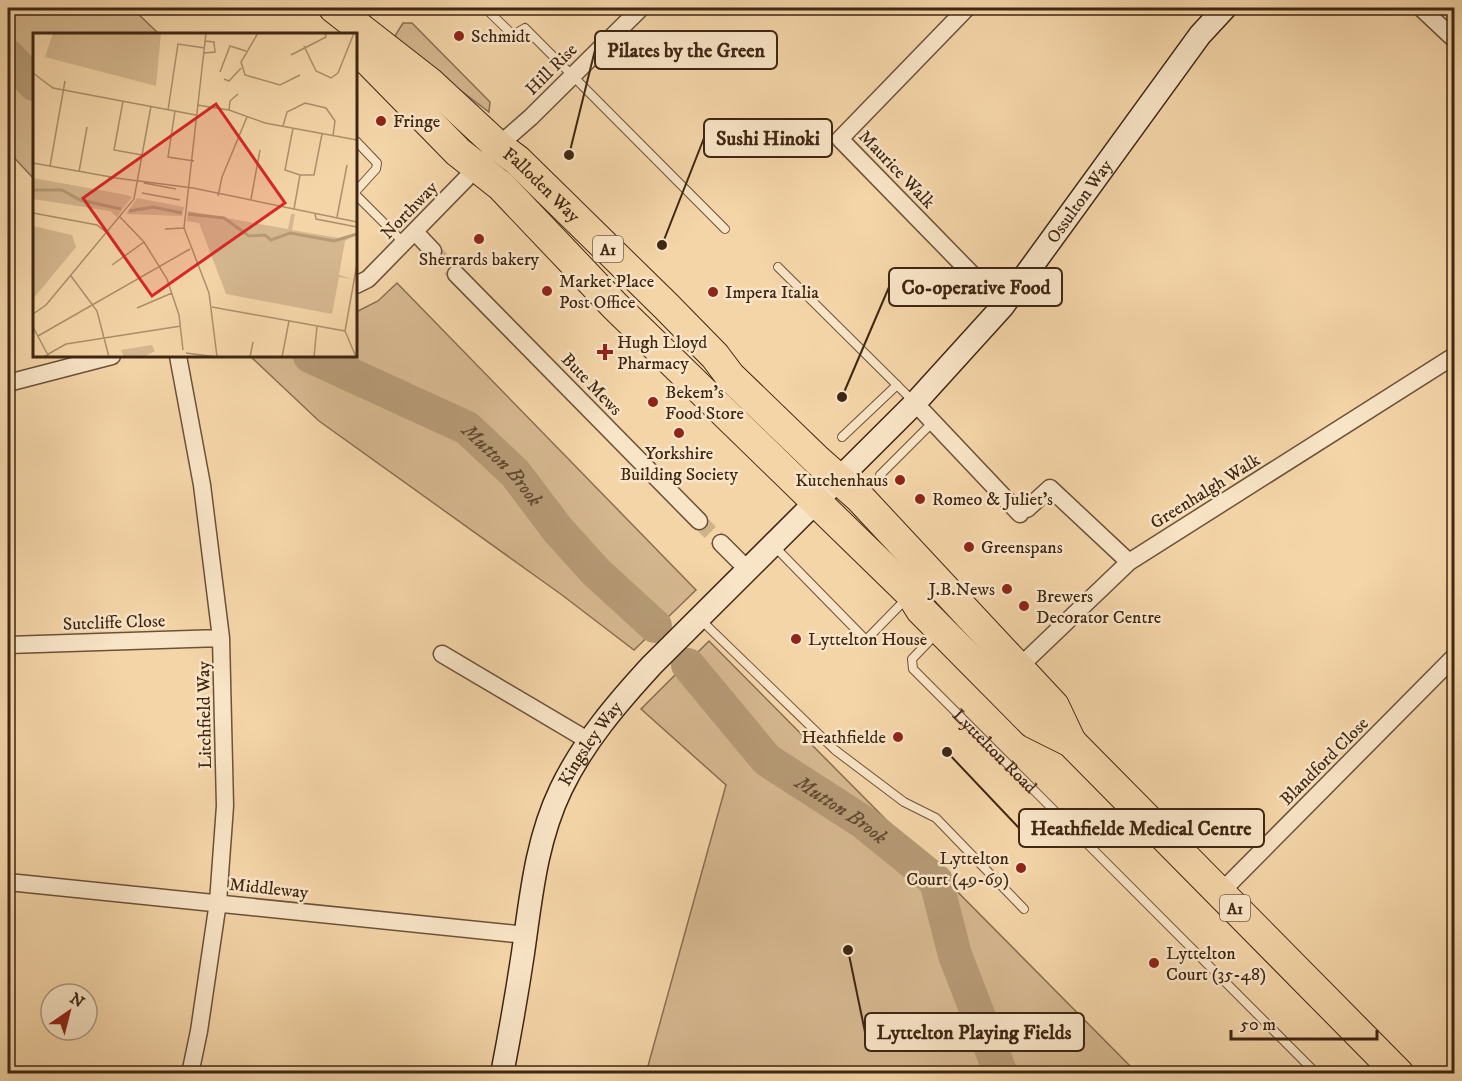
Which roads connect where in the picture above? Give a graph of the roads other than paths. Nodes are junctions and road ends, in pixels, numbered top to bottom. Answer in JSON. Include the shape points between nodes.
{"nodes":[{"id":1,"x":321,"y":8,"type":"edge"},
{"id":2,"x":334,"y":8,"type":"edge"},
{"id":3,"x":485,"y":8,"type":"edge"},
{"id":4,"x":641,"y":8,"type":"edge"},
{"id":5,"x":967,"y":8,"type":"edge"},
{"id":6,"x":1225,"y":8,"type":"edge"},
{"id":7,"x":1421,"y":8,"type":"edge"},
{"id":8,"x":341,"y":33,"type":"edge"},
{"id":9,"x":1455,"y":39,"type":"edge"},
{"id":10,"x":357,"y":53,"type":"edge"},
{"id":11,"x":572,"y":76,"type":"junction"},
{"id":12,"x":357,"y":142,"type":"edge"},
{"id":13,"x":487,"y":156,"type":"junction"},
{"id":14,"x":357,"y":192,"type":"edge"},
{"id":15,"x":357,"y":194,"type":"edge"},
{"id":16,"x":725,"y":229,"type":"dead end"},
{"id":17,"x":410,"y":238,"type":"junction"},
{"id":18,"x":433,"y":251,"type":"tunnel mouth"},
{"id":19,"x":778,"y":267,"type":"dead end"},
{"id":20,"x":456,"y":274,"type":"tunnel mouth"},
{"id":21,"x":357,"y":284,"type":"edge"},
{"id":22,"x":1003,"y":306,"type":"junction"},
{"id":23,"x":1455,"y":356,"type":"edge"},
{"id":24,"x":108,"y":357,"type":"edge"},
{"id":25,"x":178,"y":357,"type":"edge"},
{"id":26,"x":8,"y":383,"type":"edge"},
{"id":27,"x":897,"y":385,"type":"junction"},
{"id":28,"x":915,"y":403,"type":"junction"},
{"id":29,"x":933,"y":422,"type":"junction"},
{"id":30,"x":842,"y":438,"type":"dead end"},
{"id":31,"x":880,"y":475,"type":"dead end"},
{"id":32,"x":826,"y":491,"type":"junction"},
{"id":33,"x":699,"y":522,"type":"tunnel mouth"},
{"id":34,"x":721,"y":543,"type":"tunnel mouth"},
{"id":35,"x":773,"y":544,"type":"junction"},
{"id":36,"x":1129,"y":562,"type":"junction"},
{"id":37,"x":747,"y":569,"type":"junction"},
{"id":38,"x":910,"y":594,"type":"junction"},
{"id":39,"x":698,"y":617,"type":"junction"},
{"id":40,"x":940,"y":629,"type":"junction"},
{"id":41,"x":221,"y":638,"type":"junction"},
{"id":42,"x":8,"y":645,"type":"edge"},
{"id":43,"x":442,"y":654,"type":"dead end"},
{"id":44,"x":1455,"y":657,"type":"edge"},
{"id":45,"x":1008,"y":677,"type":"junction"},
{"id":46,"x":589,"y":741,"type":"junction"},
{"id":47,"x":8,"y":882,"type":"edge"},
{"id":48,"x":1220,"y":893,"type":"junction"},
{"id":49,"x":218,"y":903,"type":"junction"},
{"id":50,"x":1024,"y":909,"type":"dead end"},
{"id":51,"x":526,"y":935,"type":"junction"},
{"id":52,"x":190,"y":1074,"type":"edge"},
{"id":53,"x":502,"y":1074,"type":"edge"},
{"id":54,"x":1317,"y":1074,"type":"edge"},
{"id":55,"x":1400,"y":1074,"type":"edge"}],
"edges":[{"from":1,"to":8,"type":"highway","name":"Falloden Way","number":"A1"},
{"from":2,"to":13,"type":"highway","name":"Falloden Way","number":"A1","via":[[429,82]]},
{"from":3,"to":11,"type":"lane","via":[[513,35],[525,28]]},
{"from":4,"to":11,"type":"street","name":"Hill Rise"},
{"from":5,"to":22,"type":"street","name":"Maurice Walk","via":[[840,139]]},
{"from":6,"to":22,"type":"street","name":"Ossulton Way","via":[[1200,35]]},
{"from":7,"to":9,"type":"street"},
{"from":10,"to":13,"type":"highway","name":"Falloden Way","number":"A1","via":[[458,152]]},
{"from":11,"to":13,"type":"street","name":"Hill Rise"},
{"from":11,"to":16,"type":"lane"},
{"from":12,"to":14,"type":"lane","via":[[377,163]]},
{"from":13,"to":17,"type":"street","name":"Northway"},
{"from":13,"to":32,"type":"highway","name":"Falloden Way","number":"A1","via":[[517,160],[553,194],[714,356]]},
{"from":15,"to":17,"type":"lane"},
{"from":17,"to":18,"type":"street"},
{"from":17,"to":21,"type":"street","name":"Northway","via":[[368,279]]},
{"from":19,"to":27,"type":"lane"},
{"from":20,"to":33,"type":"street","name":"Bute Mews"},
{"from":22,"to":28,"type":"street","name":"Ossulton Way"},
{"from":23,"to":36,"type":"street","name":"Greenhalgh Walk"},
{"from":24,"to":26,"type":"street"},
{"from":25,"to":41,"type":"street","name":"Litchfield Way","via":[[202,485]]},
{"from":27,"to":28,"type":"lane"},
{"from":27,"to":30,"type":"lane"},
{"from":28,"to":29,"type":"street"},
{"from":28,"to":32,"type":"street","name":"Ossulton Way"},
{"from":29,"to":31,"type":"lane"},
{"from":29,"to":36,"type":"street","via":[[1024,512],[1050,488]]},
{"from":32,"to":35,"type":"street","name":"Kingsley Way"},
{"from":32,"to":38,"type":"highway","number":"A1"},
{"from":32,"to":45,"type":"highway","number":"A1","via":[[860,498]]},
{"from":34,"to":37,"type":"street"},
{"from":35,"to":37,"type":"street","name":"Kingsley Way"},
{"from":35,"to":38,"type":"lane","via":[[866,640]]},
{"from":36,"to":45,"type":"street","name":"Greenhalgh Walk"},
{"from":37,"to":39,"type":"street","name":"Kingsley Way"},
{"from":38,"to":40,"type":"highway","number":"A1"},
{"from":39,"to":46,"type":"street","name":"Kingsley Way","via":[[639,679]]},
{"from":39,"to":50,"type":"lane","via":[[835,750],[904,802],[936,818]]},
{"from":40,"to":45,"type":"highway","number":"A1"},
{"from":40,"to":54,"type":"lane","name":"Lyttelton Road","via":[[912,659],[913,669]]},
{"from":41,"to":42,"type":"street","name":"Sutcliffe Close"},
{"from":41,"to":49,"type":"street","name":"Litchfield Way","via":[[225,806]]},
{"from":43,"to":46,"type":"street"},
{"from":44,"to":48,"type":"street","name":"Blandford Close"},
{"from":45,"to":48,"type":"highway","number":"A1","via":[[1054,706],[1071,742]]},
{"from":46,"to":51,"type":"street","name":"Kingsley Way","via":[[561,789],[545,830]]},
{"from":47,"to":49,"type":"street","name":"Middleway"},
{"from":48,"to":55,"type":"highway","number":"A1"},
{"from":49,"to":51,"type":"street","name":"Middleway"},
{"from":49,"to":52,"type":"street","name":"Litchfield Way"},
{"from":51,"to":53,"type":"street","name":"Kingsley Way"}]}
